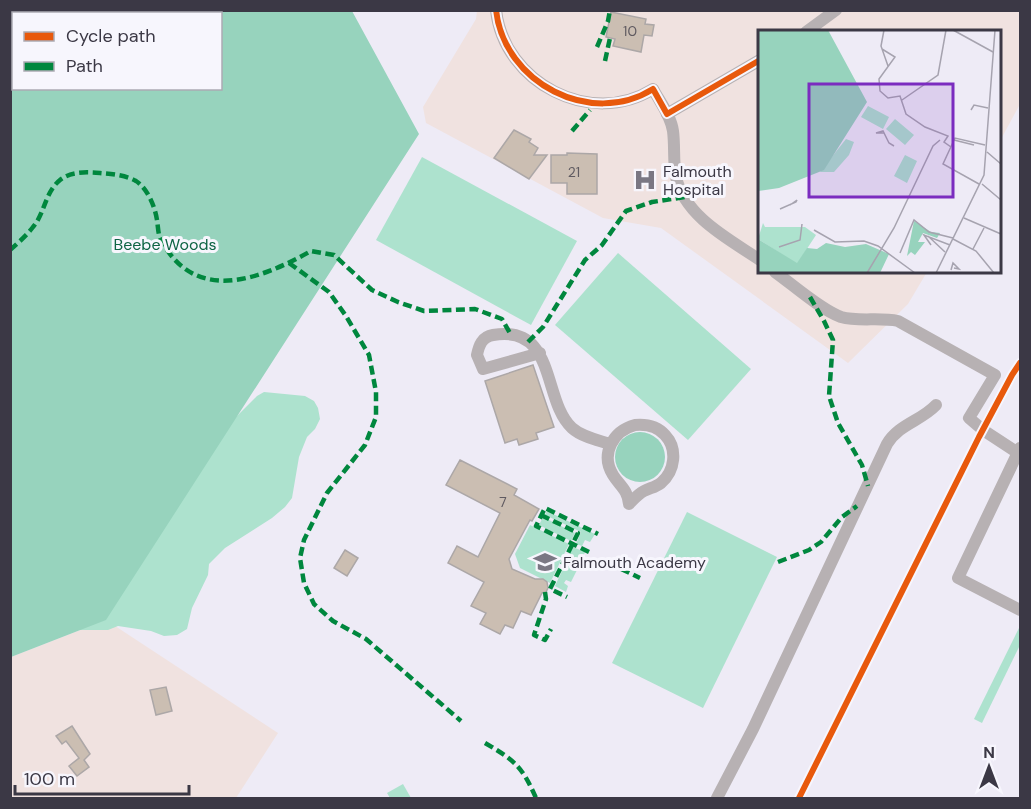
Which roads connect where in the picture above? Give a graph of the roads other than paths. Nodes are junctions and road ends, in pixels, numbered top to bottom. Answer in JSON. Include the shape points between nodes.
{"nodes":[{"id":1,"x":496,"y":10,"type":"edge"},
{"id":2,"x":836,"y":10,"type":"edge"},
{"id":3,"x":809,"y":30,"type":"edge"},
{"id":4,"x":758,"y":61,"type":"edge"},
{"id":5,"x":667,"y":114,"type":"junction"},
{"id":6,"x":758,"y":259,"type":"edge"},
{"id":7,"x":776,"y":273,"type":"edge"},
{"id":8,"x":540,"y":353,"type":"junction"},
{"id":9,"x":936,"y":405,"type":"dead end"},
{"id":10,"x":610,"y":444,"type":"junction"},
{"id":11,"x":1019,"y":450,"type":"edge"},
{"id":12,"x":1020,"y":610,"type":"edge"},
{"id":13,"x":717,"y":798,"type":"edge"}],
"edges":[{"from":1,"to":5,"type":"street","via":[[510,50],[538,83],[556,95],[607,103],[630,100],[653,89]]},
{"from":2,"to":3,"type":"street"},
{"from":4,"to":5,"type":"street"},
{"from":5,"to":6,"type":"street","via":[[673,130],[676,174],[685,197],[710,225]]},
{"from":7,"to":11,"type":"street","via":[[835,314],[898,321],[995,375],[969,418]]},
{"from":8,"to":8,"type":"street","via":[[528,342],[502,334],[483,339],[477,355],[483,369]]},
{"from":8,"to":10,"type":"street","via":[[571,428]]},
{"from":9,"to":13,"type":"street","via":[[890,438]]},
{"from":10,"to":10,"type":"street","via":[[609,468],[628,495],[629,504],[662,482],[672,467],[671,445],[654,427],[628,427]]},
{"from":11,"to":12,"type":"street","via":[[958,578]]}]}
